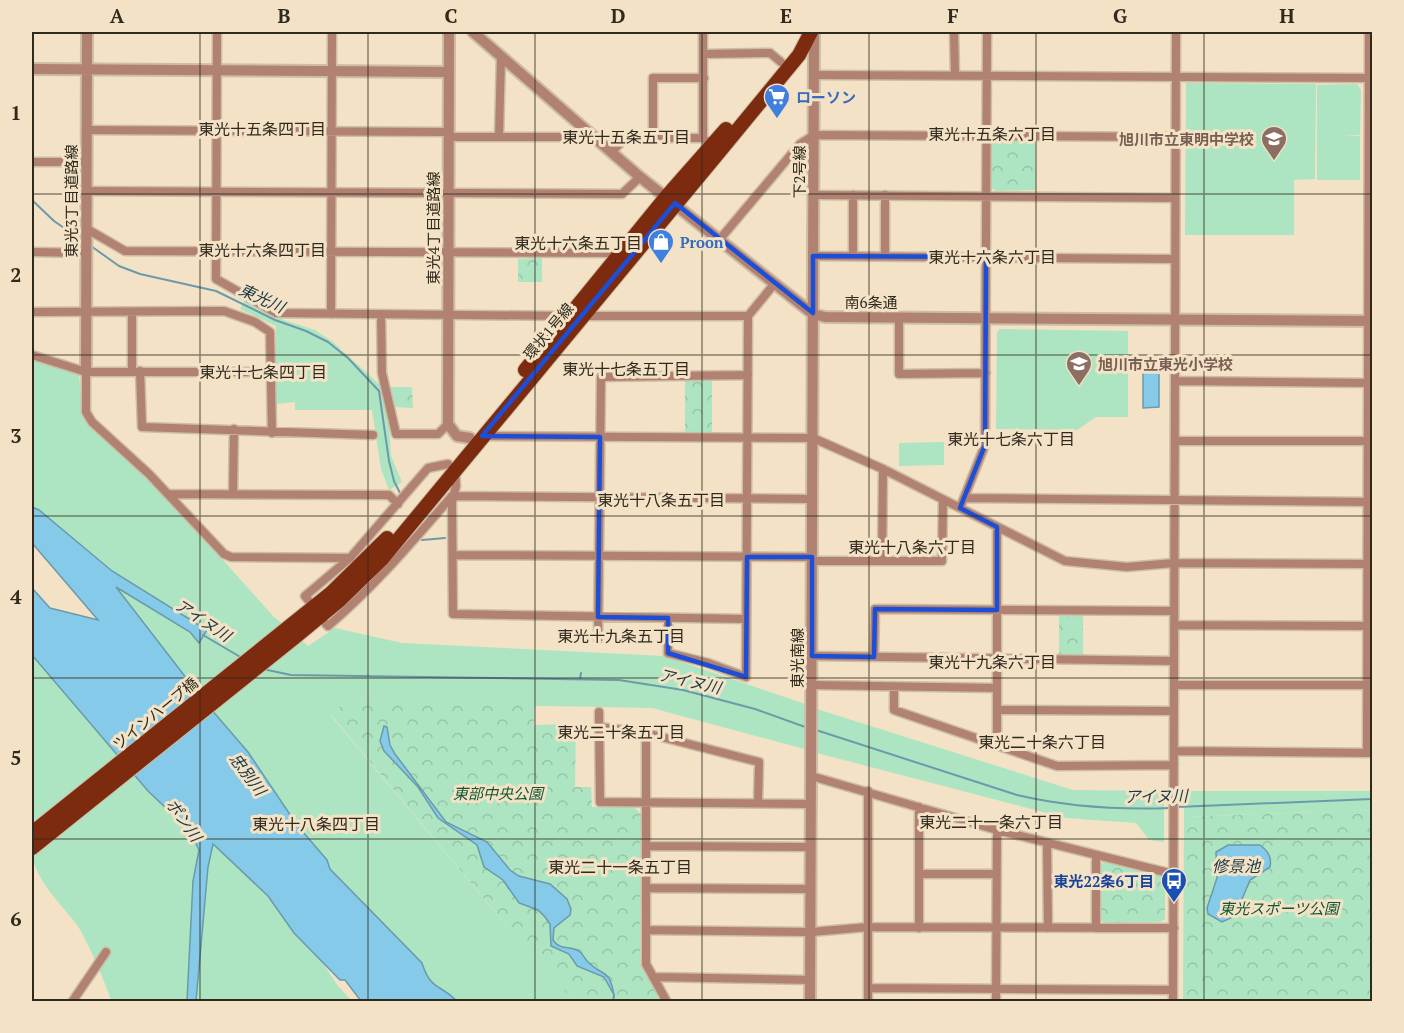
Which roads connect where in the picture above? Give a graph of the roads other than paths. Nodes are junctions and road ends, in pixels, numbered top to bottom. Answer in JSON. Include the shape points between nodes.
{"nodes":[{"id":1,"x":87,"y":32,"type":"edge"},
{"id":2,"x":217,"y":32,"type":"edge"},
{"id":3,"x":332,"y":32,"type":"edge"},
{"id":4,"x":450,"y":32,"type":"edge"},
{"id":5,"x":473,"y":32,"type":"edge"},
{"id":6,"x":703,"y":32,"type":"edge"},
{"id":7,"x":811,"y":32,"type":"edge"},
{"id":8,"x":954,"y":32,"type":"edge"},
{"id":9,"x":987,"y":32,"type":"edge"},
{"id":10,"x":1176,"y":32,"type":"edge"},
{"id":11,"x":1369,"y":32,"type":"edge"},
{"id":12,"x":704,"y":54,"type":"junction"},
{"id":13,"x":501,"y":56,"type":"junction"},
{"id":14,"x":781,"y":62,"type":"junction"},
{"id":15,"x":32,"y":69,"type":"edge"},
{"id":16,"x":87,"y":69,"type":"junction"},
{"id":17,"x":217,"y":70,"type":"junction"},
{"id":18,"x":332,"y":70,"type":"junction"},
{"id":19,"x":449,"y":72,"type":"junction"},
{"id":20,"x":955,"y":74,"type":"junction"},
{"id":21,"x":813,"y":75,"type":"junction"},
{"id":22,"x":987,"y":75,"type":"junction"},
{"id":23,"x":1176,"y":76,"type":"junction"},
{"id":24,"x":704,"y":78,"type":"junction"},
{"id":25,"x":1370,"y":78,"type":"edge"},
{"id":26,"x":87,"y":130,"type":"junction"},
{"id":27,"x":217,"y":130,"type":"junction"},
{"id":28,"x":331,"y":132,"type":"junction"},
{"id":29,"x":449,"y":135,"type":"junction"},
{"id":30,"x":814,"y":135,"type":"junction"},
{"id":31,"x":986,"y":136,"type":"junction"},
{"id":32,"x":1370,"y":136,"type":"edge"},
{"id":33,"x":499,"y":137,"type":"junction"},
{"id":34,"x":596,"y":137,"type":"junction"},
{"id":35,"x":1176,"y":137,"type":"junction"},
{"id":36,"x":653,"y":138,"type":"junction"},
{"id":37,"x":712,"y":145,"type":"junction"},
{"id":38,"x":612,"y":151,"type":"junction"},
{"id":39,"x":32,"y":162,"type":"edge"},
{"id":40,"x":87,"y":162,"type":"junction"},
{"id":41,"x":640,"y":177,"type":"junction"},
{"id":42,"x":86,"y":191,"type":"junction"},
{"id":43,"x":216,"y":191,"type":"junction"},
{"id":44,"x":332,"y":192,"type":"junction"},
{"id":45,"x":449,"y":193,"type":"junction"},
{"id":46,"x":814,"y":195,"type":"junction"},
{"id":47,"x":853,"y":195,"type":"junction"},
{"id":48,"x":885,"y":195,"type":"junction"},
{"id":49,"x":986,"y":196,"type":"junction"},
{"id":50,"x":1175,"y":198,"type":"junction"},
{"id":51,"x":1370,"y":199,"type":"edge"},
{"id":52,"x":671,"y":200,"type":"junction"},
{"id":53,"x":720,"y":239,"type":"junction"},
{"id":54,"x":86,"y":242,"type":"junction"},
{"id":55,"x":216,"y":251,"type":"junction"},
{"id":56,"x":32,"y":252,"type":"edge"},
{"id":57,"x":332,"y":252,"type":"junction"},
{"id":58,"x":448,"y":254,"type":"junction"},
{"id":59,"x":624,"y":256,"type":"junction"},
{"id":60,"x":813,"y":256,"type":"junction"},
{"id":61,"x":853,"y":256,"type":"junction"},
{"id":62,"x":885,"y":256,"type":"junction"},
{"id":63,"x":986,"y":257,"type":"junction"},
{"id":64,"x":1175,"y":259,"type":"junction"},
{"id":65,"x":1370,"y":259,"type":"edge"},
{"id":66,"x":775,"y":283,"type":"junction"},
{"id":67,"x":32,"y":312,"type":"edge"},
{"id":68,"x":86,"y":312,"type":"junction"},
{"id":69,"x":132,"y":312,"type":"junction"},
{"id":70,"x":331,"y":314,"type":"junction"},
{"id":71,"x":381,"y":314,"type":"junction"},
{"id":72,"x":448,"y":314,"type":"junction"},
{"id":73,"x":813,"y":314,"type":"junction"},
{"id":74,"x":576,"y":316,"type":"junction"},
{"id":75,"x":748,"y":316,"type":"junction"},
{"id":76,"x":899,"y":318,"type":"junction"},
{"id":77,"x":986,"y":318,"type":"junction"},
{"id":78,"x":1176,"y":320,"type":"junction"},
{"id":79,"x":1370,"y":321,"type":"edge"},
{"id":80,"x":32,"y":355,"type":"edge"},
{"id":81,"x":136,"y":371,"type":"junction"},
{"id":82,"x":86,"y":372,"type":"junction"},
{"id":83,"x":271,"y":372,"type":"junction"},
{"id":84,"x":986,"y":373,"type":"junction"},
{"id":85,"x":748,"y":375,"type":"junction"},
{"id":86,"x":1176,"y":381,"type":"junction"},
{"id":87,"x":1370,"y":382,"type":"edge"},
{"id":88,"x":448,"y":424,"type":"junction"},
{"id":89,"x":234,"y":429,"type":"junction"},
{"id":90,"x":272,"y":433,"type":"junction"},
{"id":91,"x":373,"y":435,"type":"dead end"},
{"id":92,"x":476,"y":437,"type":"junction"},
{"id":93,"x":600,"y":437,"type":"junction"},
{"id":94,"x":813,"y":438,"type":"junction"},
{"id":95,"x":747,"y":439,"type":"junction"},
{"id":96,"x":1175,"y":441,"type":"junction"},
{"id":97,"x":1370,"y":441,"type":"edge"},
{"id":98,"x":452,"y":467,"type":"junction"},
{"id":99,"x":883,"y":469,"type":"junction"},
{"id":100,"x":233,"y":493,"type":"junction"},
{"id":101,"x":168,"y":494,"type":"junction"},
{"id":102,"x":452,"y":496,"type":"junction"},
{"id":103,"x":600,"y":498,"type":"junction"},
{"id":104,"x":964,"y":498,"type":"junction"},
{"id":105,"x":747,"y":499,"type":"junction"},
{"id":106,"x":812,"y":499,"type":"junction"},
{"id":107,"x":943,"y":500,"type":"junction"},
{"id":108,"x":1175,"y":501,"type":"junction"},
{"id":109,"x":1370,"y":502,"type":"edge"},
{"id":110,"x":398,"y":504,"type":"junction"},
{"id":111,"x":960,"y":508,"type":"junction"},
{"id":112,"x":997,"y":527,"type":"junction"},
{"id":113,"x":453,"y":555,"type":"junction"},
{"id":114,"x":599,"y":556,"type":"junction"},
{"id":115,"x":747,"y":557,"type":"junction"},
{"id":116,"x":350,"y":558,"type":"junction"},
{"id":117,"x":812,"y":559,"type":"junction"},
{"id":118,"x":882,"y":560,"type":"junction"},
{"id":119,"x":1174,"y":563,"type":"junction"},
{"id":120,"x":1370,"y":564,"type":"edge"},
{"id":121,"x":306,"y":598,"type":"dead end"},
{"id":122,"x":997,"y":610,"type":"junction"},
{"id":123,"x":1174,"y":611,"type":"junction"},
{"id":124,"x":598,"y":617,"type":"junction"},
{"id":125,"x":668,"y":618,"type":"junction"},
{"id":126,"x":746,"y":619,"type":"junction"},
{"id":127,"x":327,"y":625,"type":"dead end"},
{"id":128,"x":1174,"y":625,"type":"junction"},
{"id":129,"x":1370,"y":626,"type":"edge"},
{"id":130,"x":291,"y":633,"type":"joint"},
{"id":131,"x":598,"y":639,"type":"dead end"},
{"id":132,"x":812,"y":656,"type":"junction"},
{"id":133,"x":874,"y":657,"type":"junction"},
{"id":134,"x":997,"y":659,"type":"junction"},
{"id":135,"x":1174,"y":661,"type":"junction"},
{"id":136,"x":812,"y":685,"type":"junction"},
{"id":137,"x":1174,"y":685,"type":"junction"},
{"id":138,"x":1370,"y":685,"type":"edge"},
{"id":139,"x":894,"y":687,"type":"junction"},
{"id":140,"x":997,"y":688,"type":"junction"},
{"id":141,"x":997,"y":710,"type":"junction"},
{"id":142,"x":1174,"y":711,"type":"junction"},
{"id":143,"x":599,"y":712,"type":"dead end"},
{"id":144,"x":599,"y":727,"type":"junction"},
{"id":145,"x":646,"y":733,"type":"junction"},
{"id":146,"x":997,"y":745,"type":"junction"},
{"id":147,"x":1174,"y":751,"type":"junction"},
{"id":148,"x":1370,"y":753,"type":"edge"},
{"id":149,"x":1174,"y":765,"type":"junction"},
{"id":150,"x":811,"y":776,"type":"junction"},
{"id":151,"x":868,"y":791,"type":"junction"},
{"id":152,"x":647,"y":802,"type":"junction"},
{"id":153,"x":758,"y":803,"type":"junction"},
{"id":154,"x":811,"y":804,"type":"junction"},
{"id":155,"x":919,"y":807,"type":"junction"},
{"id":156,"x":47,"y":829,"type":"junction"},
{"id":157,"x":997,"y":830,"type":"junction"},
{"id":158,"x":32,"y":833,"type":"edge"},
{"id":159,"x":1047,"y":843,"type":"junction"},
{"id":160,"x":647,"y":846,"type":"junction"},
{"id":161,"x":811,"y":847,"type":"junction"},
{"id":162,"x":32,"y":848,"type":"edge"},
{"id":163,"x":1096,"y":855,"type":"junction"},
{"id":164,"x":919,"y":874,"type":"junction"},
{"id":165,"x":996,"y":874,"type":"junction"},
{"id":166,"x":1173,"y":874,"type":"junction"},
{"id":167,"x":646,"y":888,"type":"junction"},
{"id":168,"x":811,"y":889,"type":"junction"},
{"id":169,"x":867,"y":927,"type":"junction"},
{"id":170,"x":919,"y":928,"type":"junction"},
{"id":171,"x":996,"y":928,"type":"junction"},
{"id":172,"x":1048,"y":928,"type":"junction"},
{"id":173,"x":1096,"y":928,"type":"junction"},
{"id":174,"x":1174,"y":928,"type":"junction"},
{"id":175,"x":646,"y":930,"type":"junction"},
{"id":176,"x":811,"y":932,"type":"junction"},
{"id":177,"x":106,"y":952,"type":"dead end"},
{"id":178,"x":653,"y":976,"type":"junction"},
{"id":179,"x":811,"y":980,"type":"junction"},
{"id":180,"x":868,"y":988,"type":"junction"},
{"id":181,"x":996,"y":989,"type":"junction"},
{"id":182,"x":1173,"y":990,"type":"junction"},
{"id":183,"x":72,"y":1002,"type":"edge"},
{"id":184,"x":667,"y":1002,"type":"edge"},
{"id":185,"x":810,"y":1002,"type":"edge"},
{"id":186,"x":868,"y":1002,"type":"edge"},
{"id":187,"x":996,"y":1002,"type":"edge"},
{"id":188,"x":1173,"y":1002,"type":"edge"}],
"edges":[{"from":1,"to":16,"type":"street","name":"東光3丁目道路線"},
{"from":2,"to":17,"type":"street"},
{"from":3,"to":18,"type":"street"},
{"from":4,"to":19,"type":"street","name":"東光4丁目道路線"},
{"from":5,"to":13,"type":"street"},
{"from":6,"to":12,"type":"street"},
{"from":7,"to":14,"type":"main road","name":"環状1号線"},
{"from":7,"to":21,"type":"street","name":"下2号線"},
{"from":7,"to":37,"type":"main road","name":"環状1号線","via":[[798,54]]},
{"from":8,"to":20,"type":"street"},
{"from":9,"to":22,"type":"street"},
{"from":10,"to":23,"type":"street"},
{"from":11,"to":25,"type":"street"},
{"from":12,"to":14,"type":"street","via":[[770,53]]},
{"from":12,"to":24,"type":"street"},
{"from":13,"to":33,"type":"street"},
{"from":13,"to":34,"type":"street"},
{"from":14,"to":37,"type":"main road","name":"環状1号線"},
{"from":15,"to":16,"type":"street"},
{"from":16,"to":17,"type":"street"},
{"from":16,"to":26,"type":"street","name":"東光3丁目道路線"},
{"from":17,"to":18,"type":"street"},
{"from":17,"to":27,"type":"street"},
{"from":18,"to":19,"type":"street"},
{"from":18,"to":28,"type":"street"},
{"from":19,"to":29,"type":"street","name":"東光4丁目道路線"},
{"from":20,"to":21,"type":"street"},
{"from":20,"to":22,"type":"street"},
{"from":21,"to":30,"type":"street","name":"下2号線"},
{"from":22,"to":23,"type":"street"},
{"from":22,"to":31,"type":"street"},
{"from":23,"to":25,"type":"street"},
{"from":23,"to":35,"type":"street"},
{"from":24,"to":36,"type":"street","via":[[653,78]]},
{"from":24,"to":37,"type":"street"},
{"from":25,"to":32,"type":"street"},
{"from":26,"to":27,"type":"street"},
{"from":26,"to":40,"type":"street","name":"東光3丁目道路線"},
{"from":27,"to":28,"type":"street"},
{"from":27,"to":43,"type":"street"},
{"from":28,"to":29,"type":"street"},
{"from":28,"to":44,"type":"street"},
{"from":29,"to":33,"type":"street"},
{"from":29,"to":45,"type":"street","name":"東光4丁目道路線"},
{"from":30,"to":31,"type":"street"},
{"from":30,"to":46,"type":"street","name":"下2号線"},
{"from":30,"to":53,"type":"street","via":[[800,144]]},
{"from":31,"to":35,"type":"street"},
{"from":31,"to":49,"type":"street"},
{"from":32,"to":51,"type":"street"},
{"from":33,"to":34,"type":"street"},
{"from":34,"to":38,"type":"street"},
{"from":35,"to":50,"type":"street"},
{"from":36,"to":37,"type":"street"},
{"from":36,"to":38,"type":"street","via":[[626,138]]},
{"from":37,"to":52,"type":"main road","name":"環状1号線"},
{"from":38,"to":41,"type":"street"},
{"from":39,"to":40,"type":"street"},
{"from":40,"to":42,"type":"street","name":"東光3丁目道路線"},
{"from":41,"to":45,"type":"street","via":[[622,194]]},
{"from":41,"to":52,"type":"street"},
{"from":42,"to":43,"type":"street"},
{"from":42,"to":54,"type":"street","name":"東光3丁目道路線"},
{"from":43,"to":44,"type":"street"},
{"from":43,"to":55,"type":"street"},
{"from":44,"to":45,"type":"street"},
{"from":44,"to":57,"type":"street"},
{"from":45,"to":58,"type":"street","name":"東光4丁目道路線"},
{"from":46,"to":47,"type":"street"},
{"from":46,"to":60,"type":"street","name":"下2号線"},
{"from":47,"to":48,"type":"street"},
{"from":47,"to":61,"type":"street"},
{"from":48,"to":49,"type":"street"},
{"from":48,"to":62,"type":"street"},
{"from":49,"to":50,"type":"street"},
{"from":49,"to":63,"type":"street"},
{"from":50,"to":64,"type":"street"},
{"from":51,"to":65,"type":"street"},
{"from":52,"to":53,"type":"street"},
{"from":52,"to":59,"type":"main road","name":"環状1号線"},
{"from":53,"to":66,"type":"street"},
{"from":54,"to":55,"type":"street","via":[[125,250]]},
{"from":54,"to":56,"type":"street"},
{"from":54,"to":68,"type":"street","name":"東光3丁目道路線"},
{"from":55,"to":57,"type":"street"},
{"from":55,"to":70,"type":"street","via":[[216,279],[276,313]]},
{"from":57,"to":58,"type":"street"},
{"from":57,"to":70,"type":"street"},
{"from":58,"to":59,"type":"street"},
{"from":58,"to":72,"type":"street","name":"東光4丁目道路線"},
{"from":59,"to":74,"type":"main road","name":"環状1号線"},
{"from":60,"to":61,"type":"street"},
{"from":60,"to":73,"type":"street","name":"下2号線"},
{"from":61,"to":62,"type":"street"},
{"from":62,"to":63,"type":"street"},
{"from":63,"to":64,"type":"street"},
{"from":63,"to":77,"type":"street"},
{"from":64,"to":78,"type":"street"},
{"from":65,"to":79,"type":"street"},
{"from":66,"to":73,"type":"street"},
{"from":66,"to":75,"type":"street"},
{"from":67,"to":68,"type":"street"},
{"from":68,"to":69,"type":"street"},
{"from":68,"to":82,"type":"street","name":"東光3丁目道路線"},
{"from":69,"to":81,"type":"street"},
{"from":69,"to":83,"type":"street","via":[[224,311],[255,322],[270,332]]},
{"from":70,"to":71,"type":"street"},
{"from":71,"to":72,"type":"street"},
{"from":71,"to":88,"type":"street","via":[[382,373],[396,434],[438,434]]},
{"from":72,"to":74,"type":"street"},
{"from":72,"to":88,"type":"street","name":"東光4丁目道路線"},
{"from":73,"to":76,"type":"street","name":"南6条通"},
{"from":73,"to":94,"type":"street","name":"東光南線"},
{"from":74,"to":75,"type":"street"},
{"from":74,"to":92,"type":"main road","name":"環状1号線"},
{"from":75,"to":85,"type":"street"},
{"from":76,"to":77,"type":"street","name":"南6条通"},
{"from":76,"to":84,"type":"street","via":[[899,374]]},
{"from":77,"to":78,"type":"street","name":"南6条通"},
{"from":77,"to":84,"type":"street"},
{"from":78,"to":79,"type":"street","name":"南6条通"},
{"from":78,"to":86,"type":"street"},
{"from":79,"to":87,"type":"street"},
{"from":80,"to":82,"type":"street"},
{"from":81,"to":82,"type":"street"},
{"from":81,"to":83,"type":"street"},
{"from":81,"to":89,"type":"street","via":[[142,426]]},
{"from":82,"to":101,"type":"street","via":[[88,417]]},
{"from":83,"to":90,"type":"street"},
{"from":84,"to":104,"type":"street","via":[[985,445]]},
{"from":85,"to":93,"type":"street","via":[[602,377]]},
{"from":85,"to":95,"type":"street"},
{"from":86,"to":87,"type":"street"},
{"from":86,"to":96,"type":"street"},
{"from":87,"to":97,"type":"street"},
{"from":88,"to":92,"type":"street","via":[[457,435]]},
{"from":89,"to":90,"type":"street"},
{"from":89,"to":100,"type":"street"},
{"from":90,"to":91,"type":"street"},
{"from":92,"to":93,"type":"street"},
{"from":92,"to":98,"type":"main road","name":"環状1号線"},
{"from":93,"to":95,"type":"street"},
{"from":93,"to":103,"type":"street"},
{"from":94,"to":95,"type":"street"},
{"from":94,"to":99,"type":"street"},
{"from":94,"to":106,"type":"street","name":"東光南線"},
{"from":95,"to":105,"type":"street"},
{"from":96,"to":97,"type":"street"},
{"from":96,"to":108,"type":"street"},
{"from":97,"to":109,"type":"street"},
{"from":98,"to":102,"type":"street","via":[[456,486]]},
{"from":98,"to":110,"type":"street","via":[[428,468]]},
{"from":98,"to":130,"type":"main road","name":"環状1号線","via":[[382,559],[340,600]]},
{"from":99,"to":107,"type":"street"},
{"from":99,"to":118,"type":"street"},
{"from":100,"to":101,"type":"street"},
{"from":100,"to":110,"type":"street","via":[[389,495]]},
{"from":101,"to":116,"type":"street","via":[[231,557]]},
{"from":102,"to":103,"type":"street"},
{"from":102,"to":113,"type":"street"},
{"from":102,"to":127,"type":"street","via":[[394,563]]},
{"from":103,"to":105,"type":"street"},
{"from":103,"to":114,"type":"street"},
{"from":104,"to":108,"type":"street"},
{"from":104,"to":111,"type":"street"},
{"from":105,"to":106,"type":"street"},
{"from":105,"to":115,"type":"street"},
{"from":106,"to":117,"type":"street","name":"東光南線"},
{"from":107,"to":111,"type":"street"},
{"from":107,"to":118,"type":"street","via":[[942,561]]},
{"from":108,"to":109,"type":"street"},
{"from":108,"to":119,"type":"street"},
{"from":109,"to":120,"type":"street"},
{"from":110,"to":116,"type":"street"},
{"from":111,"to":112,"type":"street"},
{"from":112,"to":119,"type":"street","via":[[1065,561],[1127,567]]},
{"from":112,"to":122,"type":"street"},
{"from":113,"to":114,"type":"street"},
{"from":113,"to":124,"type":"street","via":[[453,614]]},
{"from":114,"to":115,"type":"street"},
{"from":114,"to":124,"type":"street"},
{"from":115,"to":117,"type":"street"},
{"from":115,"to":126,"type":"street"},
{"from":116,"to":121,"type":"street"},
{"from":117,"to":118,"type":"street"},
{"from":117,"to":132,"type":"street","name":"東光南線"},
{"from":119,"to":120,"type":"street"},
{"from":119,"to":123,"type":"street"},
{"from":120,"to":129,"type":"street"},
{"from":122,"to":123,"type":"street"},
{"from":122,"to":133,"type":"street","via":[[875,609]]},
{"from":122,"to":134,"type":"street"},
{"from":123,"to":128,"type":"street"},
{"from":124,"to":125,"type":"street"},
{"from":124,"to":131,"type":"street"},
{"from":125,"to":126,"type":"street"},
{"from":125,"to":126,"type":"street","via":[[668,653],[746,677]]},
{"from":128,"to":129,"type":"street"},
{"from":128,"to":135,"type":"street"},
{"from":129,"to":138,"type":"street"},
{"from":130,"to":156,"type":"main road","name":"ツインハープ橋"},
{"from":132,"to":133,"type":"street"},
{"from":132,"to":136,"type":"street","name":"東光南線"},
{"from":133,"to":134,"type":"street"},
{"from":134,"to":135,"type":"street"},
{"from":134,"to":140,"type":"street"},
{"from":135,"to":137,"type":"street"},
{"from":136,"to":139,"type":"street"},
{"from":136,"to":150,"type":"street","name":"東光南線"},
{"from":137,"to":138,"type":"street"},
{"from":137,"to":142,"type":"street"},
{"from":138,"to":148,"type":"street"},
{"from":139,"to":140,"type":"street"},
{"from":139,"to":146,"type":"street","via":[[894,710]]},
{"from":140,"to":141,"type":"street"},
{"from":141,"to":142,"type":"street"},
{"from":141,"to":146,"type":"street"},
{"from":142,"to":147,"type":"street"},
{"from":143,"to":144,"type":"street"},
{"from":144,"to":145,"type":"street"},
{"from":144,"to":152,"type":"street","via":[[600,802]]},
{"from":145,"to":152,"type":"street"},
{"from":145,"to":153,"type":"street","via":[[759,762]]},
{"from":146,"to":149,"type":"street","via":[[1057,766]]},
{"from":147,"to":148,"type":"street"},
{"from":147,"to":149,"type":"street"},
{"from":149,"to":166,"type":"street"},
{"from":150,"to":151,"type":"street"},
{"from":150,"to":154,"type":"street","name":"東光南線"},
{"from":151,"to":155,"type":"street"},
{"from":151,"to":169,"type":"street"},
{"from":152,"to":153,"type":"street"},
{"from":152,"to":160,"type":"street"},
{"from":153,"to":154,"type":"street"},
{"from":154,"to":161,"type":"street","name":"東光南線"},
{"from":155,"to":157,"type":"street"},
{"from":155,"to":164,"type":"street"},
{"from":156,"to":158,"type":"main road"},
{"from":156,"to":162,"type":"main road"},
{"from":157,"to":159,"type":"street"},
{"from":157,"to":165,"type":"street"},
{"from":159,"to":163,"type":"street"},
{"from":159,"to":172,"type":"street"},
{"from":160,"to":161,"type":"street"},
{"from":160,"to":167,"type":"street"},
{"from":161,"to":168,"type":"street","name":"東光南線"},
{"from":163,"to":166,"type":"street"},
{"from":163,"to":173,"type":"street"},
{"from":164,"to":165,"type":"street"},
{"from":164,"to":170,"type":"street"},
{"from":165,"to":171,"type":"street"},
{"from":166,"to":174,"type":"street"},
{"from":167,"to":168,"type":"street"},
{"from":167,"to":175,"type":"street"},
{"from":168,"to":176,"type":"street","name":"東光南線"},
{"from":169,"to":170,"type":"street"},
{"from":169,"to":176,"type":"street"},
{"from":169,"to":180,"type":"street"},
{"from":170,"to":171,"type":"street"},
{"from":171,"to":172,"type":"street"},
{"from":171,"to":181,"type":"street"},
{"from":172,"to":173,"type":"street"},
{"from":173,"to":174,"type":"street"},
{"from":174,"to":182,"type":"street"},
{"from":175,"to":176,"type":"street"},
{"from":175,"to":178,"type":"street","via":[[646,964]]},
{"from":176,"to":179,"type":"street","name":"東光南線"},
{"from":177,"to":183,"type":"street"},
{"from":178,"to":179,"type":"street"},
{"from":178,"to":184,"type":"street"},
{"from":179,"to":185,"type":"street","name":"東光南線"},
{"from":180,"to":181,"type":"street"},
{"from":180,"to":186,"type":"street"},
{"from":181,"to":182,"type":"street"},
{"from":181,"to":187,"type":"street"},
{"from":182,"to":188,"type":"street"}]}
